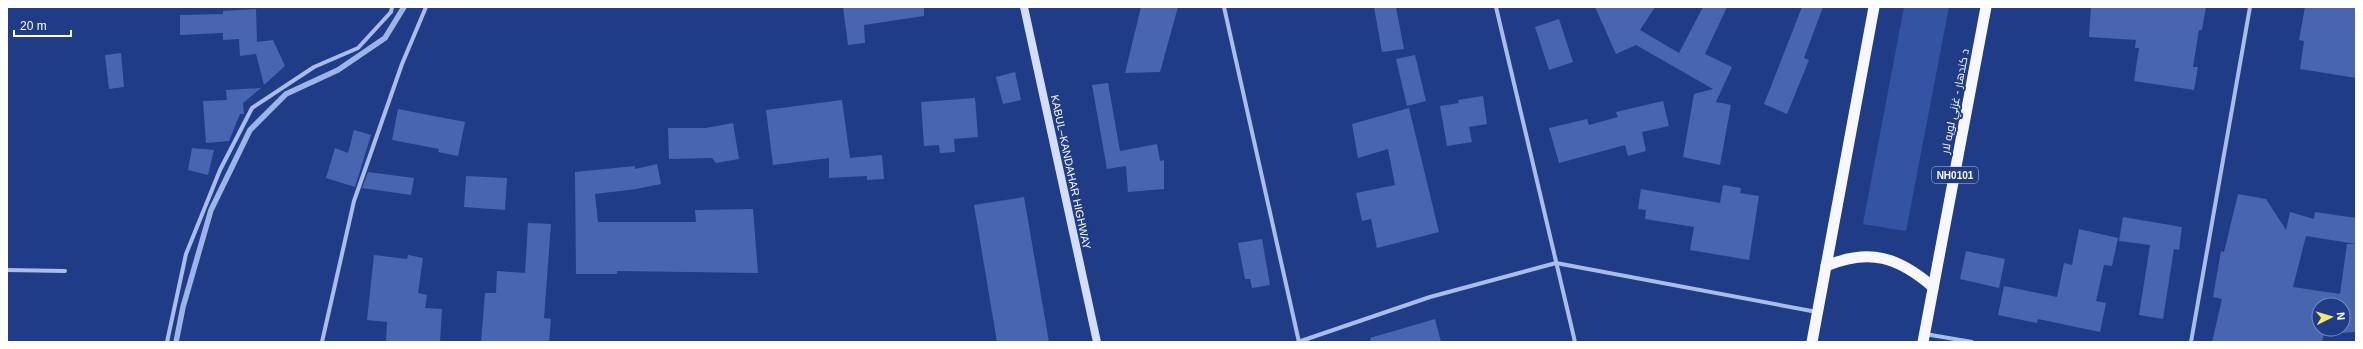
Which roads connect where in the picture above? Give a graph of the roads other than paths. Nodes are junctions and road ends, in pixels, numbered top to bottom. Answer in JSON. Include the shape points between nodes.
{"nodes":[{"id":1,"x":392,"y":7,"type":"edge"},
{"id":2,"x":426,"y":7,"type":"edge"},
{"id":3,"x":1024,"y":7,"type":"edge"},
{"id":4,"x":1224,"y":7,"type":"edge"},
{"id":5,"x":1496,"y":7,"type":"edge"},
{"id":6,"x":1874,"y":7,"type":"edge"},
{"id":7,"x":1986,"y":7,"type":"edge"},
{"id":8,"x":2250,"y":7,"type":"edge"},
{"id":9,"x":1556,"y":263,"type":"junction"},
{"id":10,"x":1826,"y":266,"type":"junction"},
{"id":11,"x":7,"y":270,"type":"edge"},
{"id":12,"x":65,"y":271,"type":"dead end"},
{"id":13,"x":1933,"y":288,"type":"junction"},
{"id":14,"x":1817,"y":312,"type":"junction"},
{"id":15,"x":1924,"y":338,"type":"edge"},
{"id":16,"x":167,"y":342,"type":"edge"},
{"id":17,"x":322,"y":342,"type":"edge"},
{"id":18,"x":1097,"y":342,"type":"edge"},
{"id":19,"x":1298,"y":342,"type":"edge"},
{"id":20,"x":1576,"y":342,"type":"edge"},
{"id":21,"x":1812,"y":342,"type":"edge"},
{"id":22,"x":1972,"y":342,"type":"edge"},
{"id":23,"x":2191,"y":342,"type":"edge"}],
"edges":[{"from":1,"to":16,"type":"street","via":[[391,12],[358,48],[314,67],[252,108],[220,170],[186,254]]},
{"from":2,"to":17,"type":"street","via":[[402,64],[354,201]]},
{"from":3,"to":18,"type":"main road","name":"KABUL–KANDAHAR HIGHWAY"},
{"from":4,"to":19,"type":"street"},
{"from":5,"to":9,"type":"street"},
{"from":6,"to":10,"type":"highway"},
{"from":7,"to":13,"type":"highway","name":"د کندهار - غزني لويه لار","number":"NH0101"},
{"from":8,"to":23,"type":"street"},
{"from":9,"to":14,"type":"street"},
{"from":9,"to":19,"type":"street","via":[[1430,297]]},
{"from":9,"to":20,"type":"street"},
{"from":10,"to":13,"type":"highway","via":[[1847,257],[1870,256],[1894,262],[1914,271]]},
{"from":10,"to":14,"type":"highway"},
{"from":11,"to":12,"type":"street"},
{"from":13,"to":15,"type":"highway","name":"د کندهار - غزني لويه لار","number":"NH0101"},
{"from":14,"to":21,"type":"highway"},
{"from":15,"to":22,"type":"street"}]}
